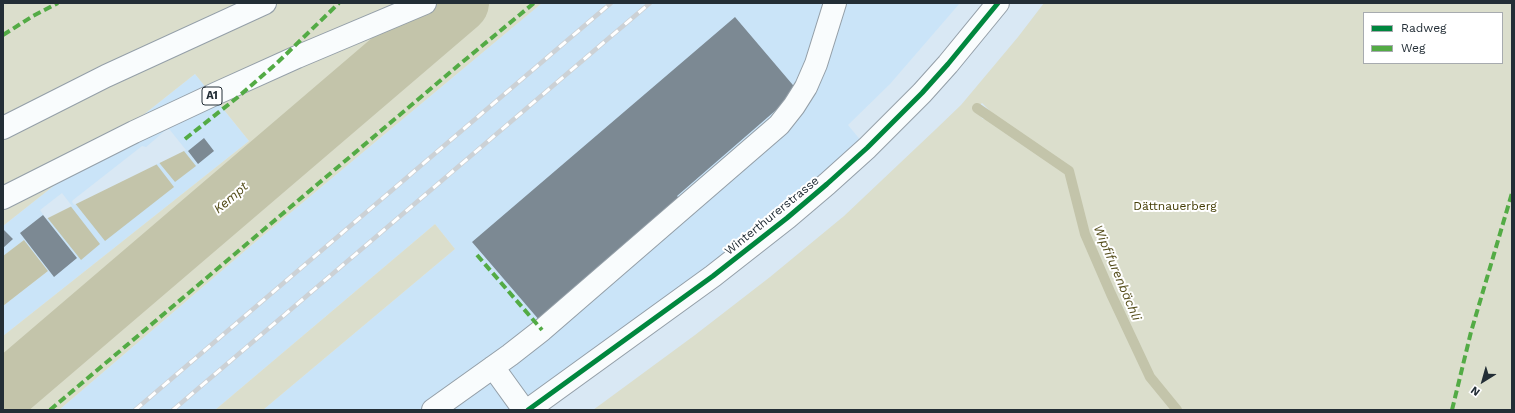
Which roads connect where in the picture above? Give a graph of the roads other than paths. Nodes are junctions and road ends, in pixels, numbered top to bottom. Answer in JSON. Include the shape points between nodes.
{"nodes":[{"id":1,"x":266,"y":3,"type":"edge"},
{"id":2,"x":425,"y":3,"type":"edge"},
{"id":3,"x":835,"y":3,"type":"edge"},
{"id":4,"x":998,"y":3,"type":"edge"},
{"id":5,"x":3,"y":128,"type":"edge"},
{"id":6,"x":3,"y":198,"type":"edge"},
{"id":7,"x":494,"y":367,"type":"junction"},
{"id":8,"x":433,"y":410,"type":"edge"},
{"id":9,"x":524,"y":410,"type":"edge"},
{"id":10,"x":528,"y":410,"type":"edge"}],
"edges":[{"from":1,"to":5,"type":"main road","via":[[188,37]]},
{"from":2,"to":6,"type":"main road","number":"A1","via":[[215,94]]},
{"from":3,"to":7,"type":"main road","via":[[806,87],[779,125],[542,330]]},
{"from":4,"to":10,"type":"main road","name":"Winterthurerstrasse","via":[[922,93],[827,184],[708,280]]},
{"from":7,"to":8,"type":"main road"},
{"from":7,"to":9,"type":"main road"}]}
